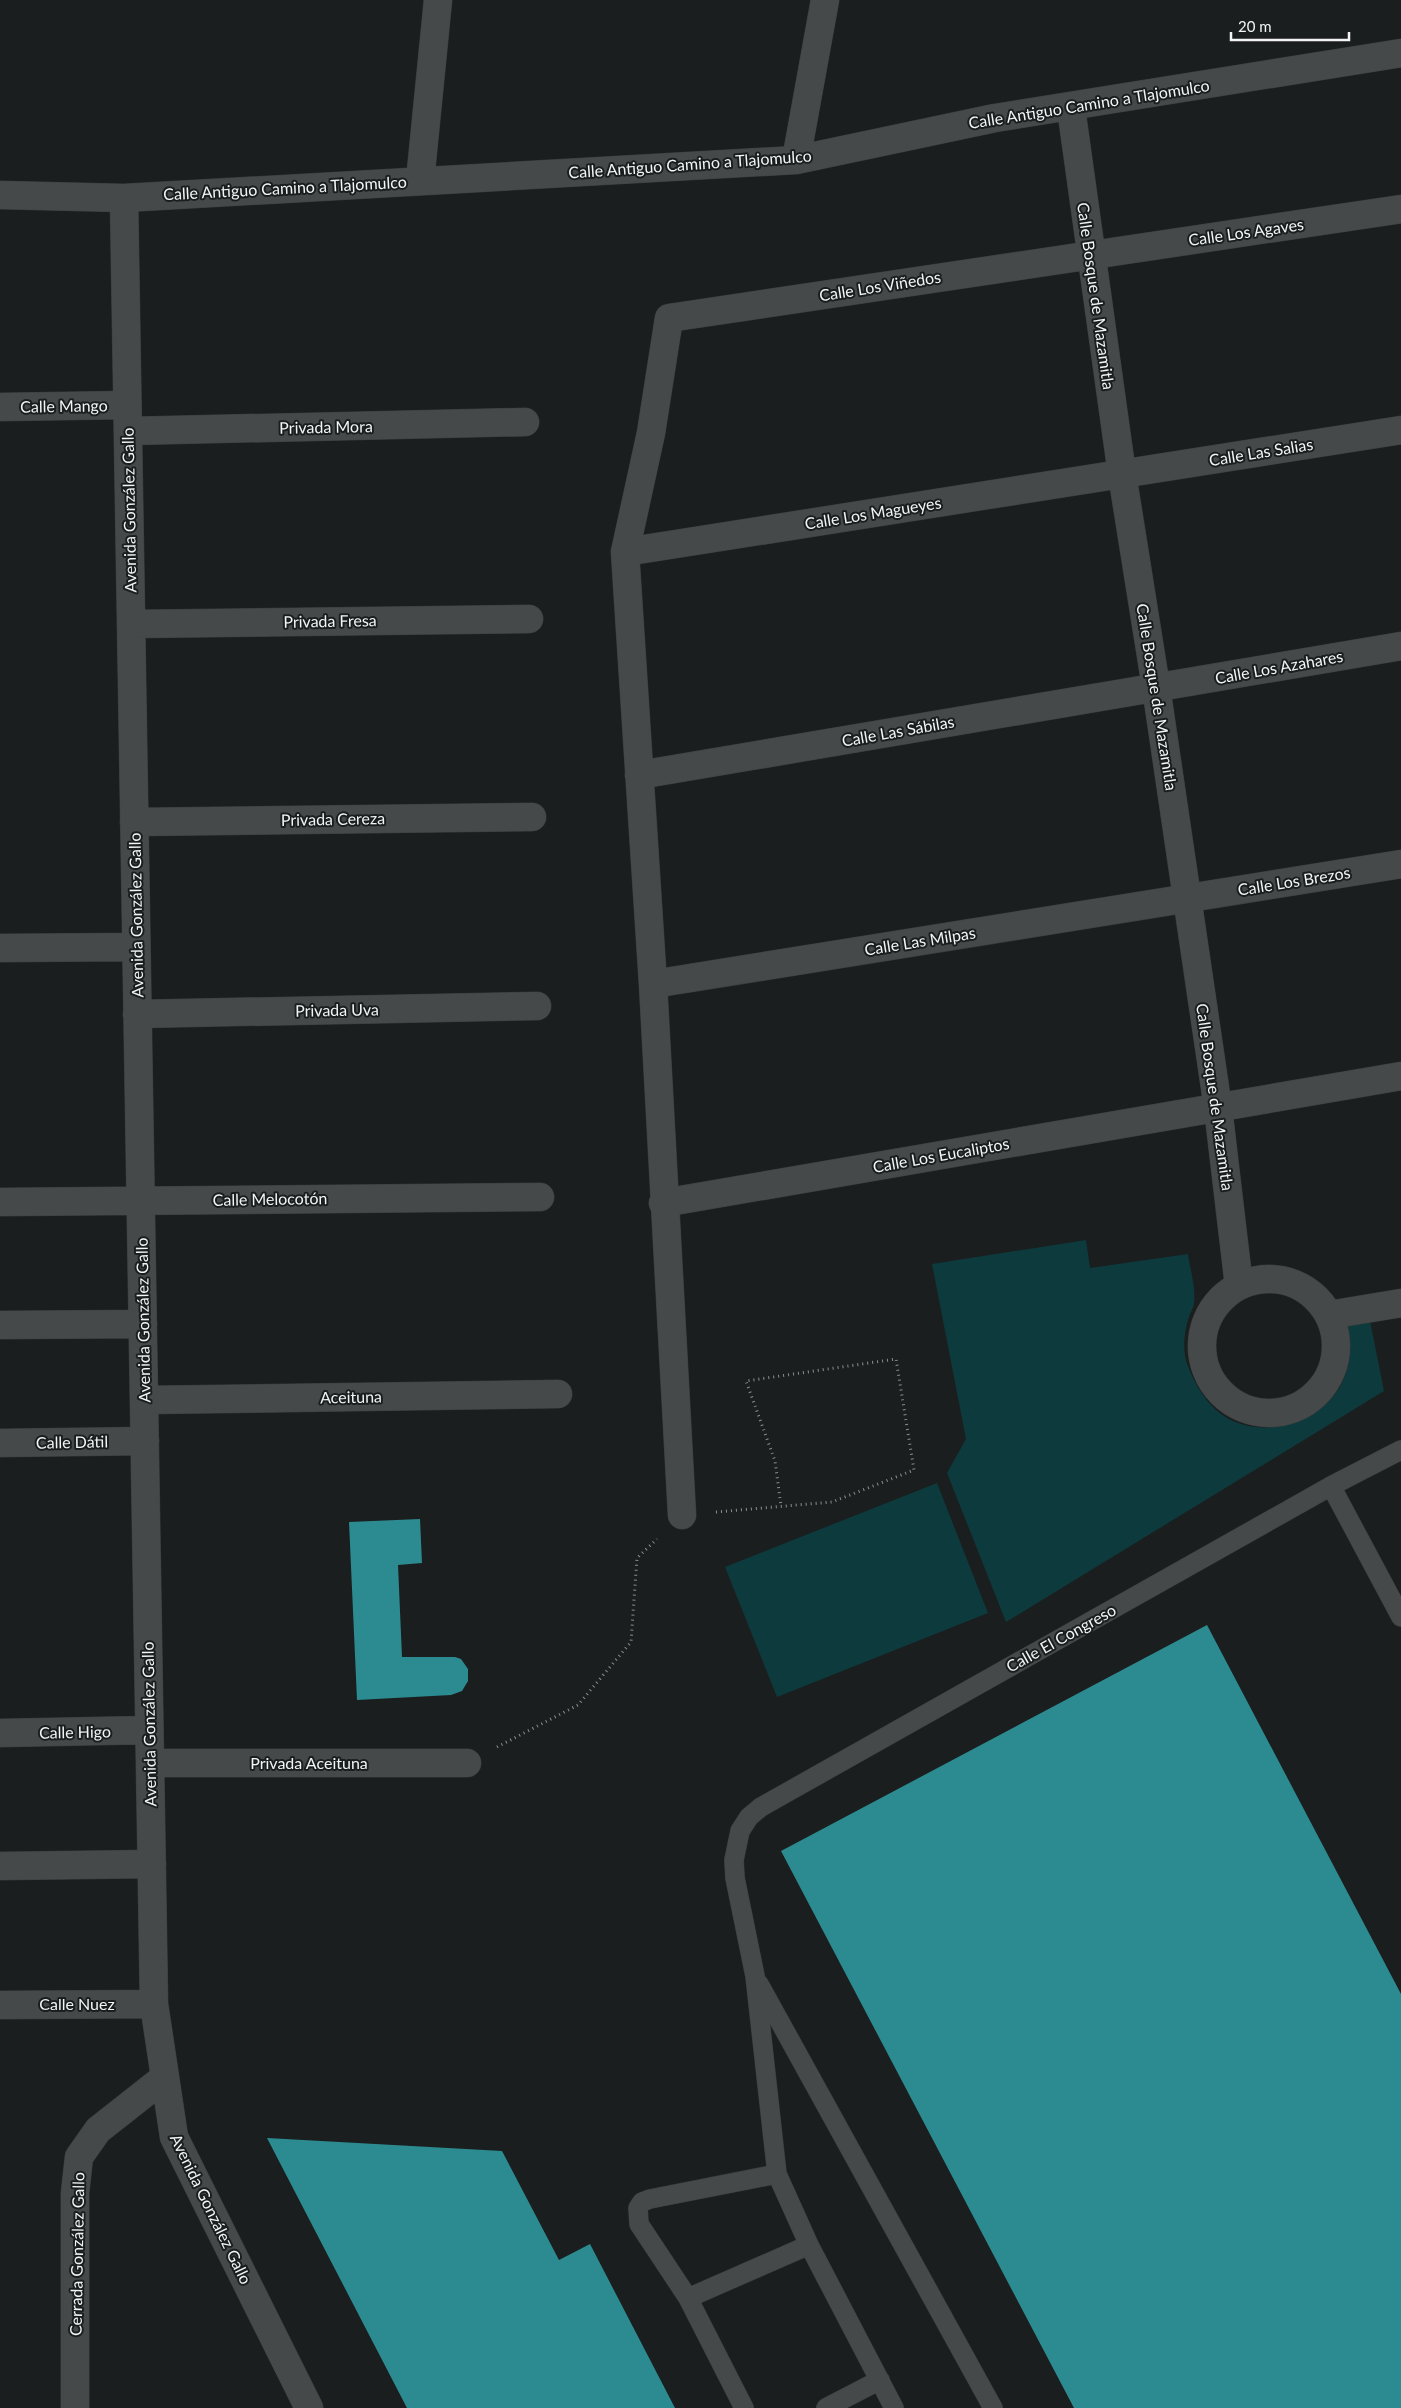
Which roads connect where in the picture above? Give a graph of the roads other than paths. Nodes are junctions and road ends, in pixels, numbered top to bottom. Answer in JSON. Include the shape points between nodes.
{"nodes":[{"id":1,"x":438,"y":0,"type":"edge"},
{"id":2,"x":825,"y":0,"type":"edge"},
{"id":3,"x":1401,"y":53,"type":"edge"},
{"id":4,"x":1071,"y":108,"type":"junction"},
{"id":5,"x":796,"y":160,"type":"junction"},
{"id":6,"x":420,"y":181,"type":"junction"},
{"id":7,"x":0,"y":195,"type":"edge"},
{"id":8,"x":124,"y":198,"type":"junction"},
{"id":9,"x":1401,"y":209,"type":"edge"},
{"id":10,"x":1090,"y":254,"type":"junction"},
{"id":11,"x":0,"y":407,"type":"edge"},
{"id":12,"x":128,"y":418,"type":"junction"},
{"id":13,"x":525,"y":422,"type":"dead end"},
{"id":14,"x":1401,"y":430,"type":"edge"},
{"id":15,"x":1122,"y":474,"type":"junction"},
{"id":16,"x":625,"y":552,"type":"junction"},
{"id":17,"x":529,"y":619,"type":"dead end"},
{"id":18,"x":131,"y":624,"type":"junction"},
{"id":19,"x":1401,"y":646,"type":"edge"},
{"id":20,"x":1156,"y":688,"type":"junction"},
{"id":21,"x":639,"y":775,"type":"junction"},
{"id":22,"x":532,"y":817,"type":"dead end"},
{"id":23,"x":134,"y":822,"type":"junction"},
{"id":24,"x":1401,"y":864,"type":"edge"},
{"id":25,"x":1186,"y":898,"type":"junction"},
{"id":26,"x":136,"y":947,"type":"junction"},
{"id":27,"x":0,"y":948,"type":"edge"},
{"id":28,"x":653,"y":984,"type":"junction"},
{"id":29,"x":537,"y":1006,"type":"dead end"},
{"id":30,"x":137,"y":1014,"type":"junction"},
{"id":31,"x":1401,"y":1076,"type":"edge"},
{"id":32,"x":1218,"y":1108,"type":"junction"},
{"id":33,"x":540,"y":1197,"type":"dead end"},
{"id":34,"x":140,"y":1201,"type":"junction"},
{"id":35,"x":0,"y":1202,"type":"edge"},
{"id":36,"x":663,"y":1203,"type":"junction"},
{"id":37,"x":1239,"y":1286,"type":"junction"},
{"id":38,"x":1401,"y":1304,"type":"edge"},
{"id":39,"x":1329,"y":1315,"type":"junction"},
{"id":40,"x":142,"y":1324,"type":"junction"},
{"id":41,"x":0,"y":1325,"type":"edge"},
{"id":42,"x":558,"y":1394,"type":"dead end"},
{"id":43,"x":144,"y":1400,"type":"junction"},
{"id":44,"x":145,"y":1441,"type":"junction"},
{"id":45,"x":0,"y":1443,"type":"edge"},
{"id":46,"x":1401,"y":1450,"type":"edge"},
{"id":47,"x":1331,"y":1486,"type":"junction"},
{"id":48,"x":682,"y":1515,"type":"road end"},
{"id":49,"x":1401,"y":1616,"type":"edge"},
{"id":50,"x":149,"y":1730,"type":"junction"},
{"id":51,"x":0,"y":1733,"type":"edge"},
{"id":52,"x":150,"y":1763,"type":"junction"},
{"id":53,"x":467,"y":1763,"type":"road end"},
{"id":54,"x":152,"y":1864,"type":"junction"},
{"id":55,"x":0,"y":1866,"type":"edge"},
{"id":56,"x":755,"y":1976,"type":"junction"},
{"id":57,"x":154,"y":2004,"type":"junction"},
{"id":58,"x":0,"y":2005,"type":"edge"},
{"id":59,"x":164,"y":2078,"type":"junction"},
{"id":60,"x":777,"y":2174,"type":"junction"},
{"id":61,"x":809,"y":2245,"type":"junction"},
{"id":62,"x":688,"y":2298,"type":"junction"},
{"id":63,"x":880,"y":2380,"type":"junction"},
{"id":64,"x":75,"y":2408,"type":"edge"},
{"id":65,"x":309,"y":2408,"type":"edge"},
{"id":66,"x":744,"y":2408,"type":"edge"},
{"id":67,"x":826,"y":2408,"type":"edge"},
{"id":68,"x":894,"y":2408,"type":"edge"},
{"id":69,"x":993,"y":2408,"type":"edge"}],
"edges":[{"from":1,"to":6,"type":"street"},
{"from":2,"to":5,"type":"street"},
{"from":3,"to":4,"type":"street","name":"Calle Antiguo Camino a Tlajomulco"},
{"from":4,"to":5,"type":"street","name":"Calle Antiguo Camino a Tlajomulco","via":[[995,118]]},
{"from":4,"to":10,"type":"street","name":"Calle Bosque de Mazamitla"},
{"from":5,"to":6,"type":"street","name":"Calle Antiguo Camino a Tlajomulco"},
{"from":6,"to":8,"type":"street","name":"Calle Antiguo Camino a Tlajomulco"},
{"from":7,"to":8,"type":"street","name":"Calle Antiguo Camino a Tlajomulco"},
{"from":8,"to":12,"type":"street","name":"Avenida González Gallo"},
{"from":9,"to":10,"type":"street","name":"Calle Los Agaves"},
{"from":10,"to":15,"type":"street","name":"Calle Bosque de Mazamitla"},
{"from":10,"to":16,"type":"street","name":"Calle Los Viñedos","via":[[670,318],[651,433]]},
{"from":11,"to":12,"type":"street","name":"Calle Mango"},
{"from":12,"to":13,"type":"street","name":"Privada Mora"},
{"from":12,"to":18,"type":"street","name":"Avenida González Gallo"},
{"from":14,"to":15,"type":"street","name":"Calle Las Salias"},
{"from":15,"to":16,"type":"street","name":"Calle Los Magueyes"},
{"from":15,"to":20,"type":"street","name":"Calle Bosque de Mazamitla"},
{"from":16,"to":21,"type":"street"},
{"from":17,"to":18,"type":"street","name":"Privada Fresa"},
{"from":18,"to":23,"type":"street","name":"Avenida González Gallo"},
{"from":19,"to":20,"type":"street","name":"Calle Los Azahares"},
{"from":20,"to":21,"type":"street","name":"Calle Las Sábilas"},
{"from":20,"to":25,"type":"street","name":"Calle Bosque de Mazamitla"},
{"from":21,"to":28,"type":"street"},
{"from":22,"to":23,"type":"street","name":"Privada Cereza"},
{"from":23,"to":26,"type":"street","name":"Avenida González Gallo"},
{"from":24,"to":25,"type":"street","name":"Calle Los Brezos"},
{"from":25,"to":28,"type":"street","name":"Calle Las Milpas"},
{"from":25,"to":32,"type":"street","name":"Calle Bosque de Mazamitla"},
{"from":26,"to":27,"type":"street"},
{"from":26,"to":30,"type":"street","name":"Avenida González Gallo"},
{"from":28,"to":36,"type":"street"},
{"from":29,"to":30,"type":"street","name":"Privada Uva"},
{"from":30,"to":34,"type":"street","name":"Avenida González Gallo"},
{"from":31,"to":32,"type":"street","name":"Calle Los Eucaliptos"},
{"from":32,"to":36,"type":"street","name":"Calle Los Eucaliptos"},
{"from":32,"to":37,"type":"street","name":"Calle Bosque de Mazamitla"},
{"from":33,"to":34,"type":"street","name":"Calle Melocotón"},
{"from":34,"to":35,"type":"street","name":"Calle Melocotón"},
{"from":34,"to":40,"type":"street","name":"Avenida González Gallo"},
{"from":36,"to":48,"type":"street"},
{"from":37,"to":39,"type":"street","via":[[1265,1279],[1291,1282],[1314,1296]]},
{"from":37,"to":39,"type":"street","via":[[1219,1302],[1205,1325],[1202,1351],[1210,1378],[1225,1398],[1248,1410],[1274,1414],[1300,1407],[1320,1390],[1332,1369],[1336,1342]]},
{"from":38,"to":39,"type":"street"},
{"from":40,"to":41,"type":"street"},
{"from":40,"to":43,"type":"street","name":"Avenida González Gallo"},
{"from":42,"to":43,"type":"street","name":"Aceituna"},
{"from":43,"to":44,"type":"street","name":"Avenida González Gallo"},
{"from":44,"to":45,"type":"street","name":"Calle Dátil"},
{"from":44,"to":50,"type":"street","name":"Avenida González Gallo"},
{"from":46,"to":47,"type":"lane","name":"Calle El Congreso"},
{"from":47,"to":49,"type":"lane"},
{"from":47,"to":56,"type":"lane","name":"Calle El Congreso","via":[[760,1807],[740,1830],[734,1860]]},
{"from":50,"to":51,"type":"street","name":"Calle Higo"},
{"from":50,"to":52,"type":"street","name":"Avenida González Gallo"},
{"from":52,"to":53,"type":"street","name":"Privada Aceituna"},
{"from":52,"to":54,"type":"street","name":"Avenida González Gallo"},
{"from":54,"to":55,"type":"street"},
{"from":54,"to":57,"type":"street","name":"Avenida González Gallo"},
{"from":56,"to":60,"type":"lane"},
{"from":56,"to":69,"type":"lane"},
{"from":57,"to":58,"type":"street","name":"Calle Nuez"},
{"from":57,"to":59,"type":"street","name":"Avenida González Gallo"},
{"from":59,"to":64,"type":"street","name":"Cerrada González Gallo","via":[[98,2130],[79,2157],[75,2193]]},
{"from":59,"to":65,"type":"street","name":"Avenida González Gallo","via":[[174,2137]]},
{"from":60,"to":61,"type":"lane"},
{"from":60,"to":62,"type":"lane","via":[[642,2202],[638,2208],[639,2224]]},
{"from":61,"to":62,"type":"lane"},
{"from":61,"to":63,"type":"lane"},
{"from":62,"to":66,"type":"lane"},
{"from":63,"to":67,"type":"lane"},
{"from":63,"to":68,"type":"lane"}]}
